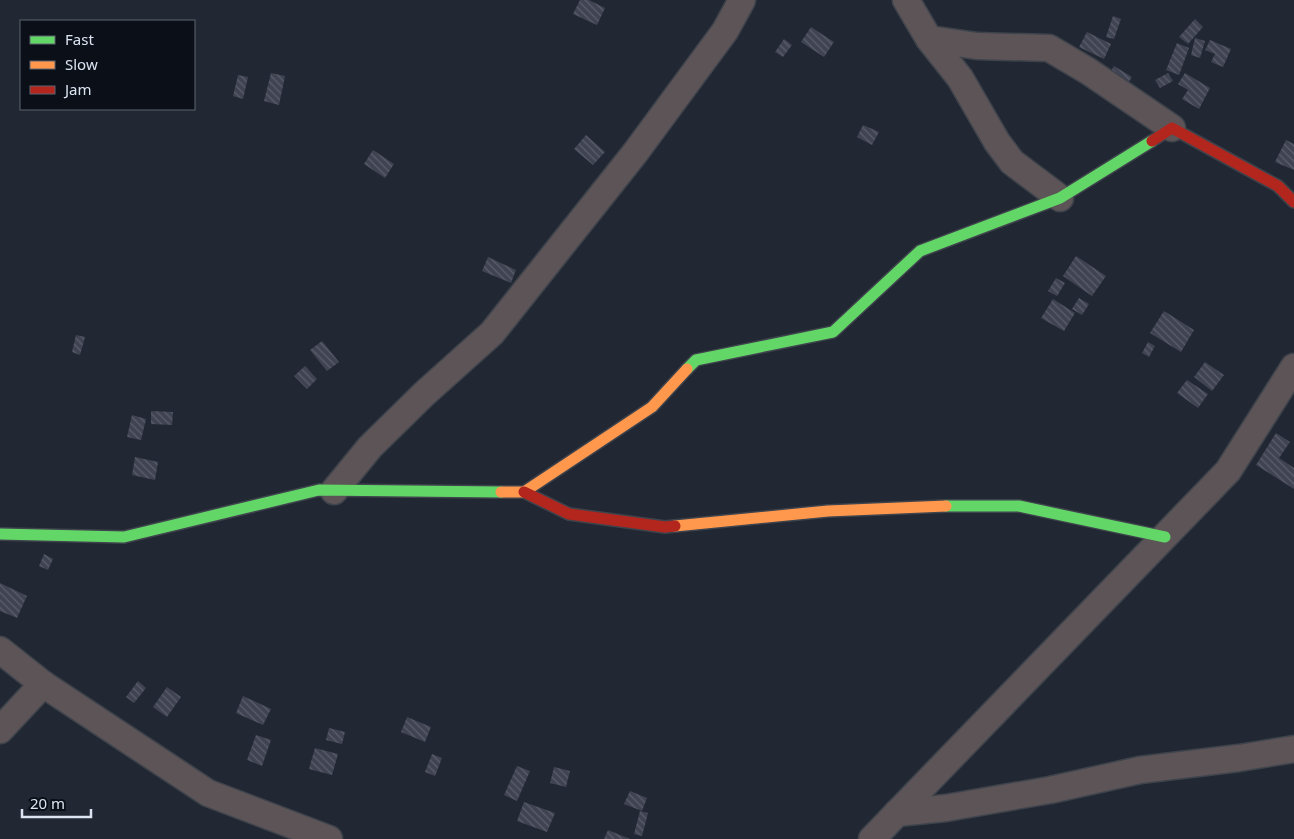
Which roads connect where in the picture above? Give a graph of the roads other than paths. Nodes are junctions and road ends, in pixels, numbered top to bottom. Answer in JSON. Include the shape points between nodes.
{"nodes":[{"id":1,"x":742,"y":0,"type":"edge"},
{"id":2,"x":906,"y":0,"type":"edge"},
{"id":3,"x":929,"y":39,"type":"junction"},
{"id":4,"x":1172,"y":128,"type":"junction"},
{"id":5,"x":1060,"y":198,"type":"junction"},
{"id":6,"x":1294,"y":202,"type":"edge"},
{"id":7,"x":1294,"y":367,"type":"edge"},
{"id":8,"x":334,"y":490,"type":"junction"},
{"id":9,"x":524,"y":492,"type":"junction"},
{"id":10,"x":0,"y":534,"type":"edge"},
{"id":11,"x":1166,"y":536,"type":"junction"},
{"id":12,"x":0,"y":650,"type":"edge"},
{"id":13,"x":42,"y":684,"type":"junction"},
{"id":14,"x":0,"y":730,"type":"edge"},
{"id":15,"x":1294,"y":749,"type":"edge"},
{"id":16,"x":897,"y":813,"type":"junction"},
{"id":17,"x":329,"y":839,"type":"edge"},
{"id":18,"x":872,"y":839,"type":"edge"}],
"edges":[{"from":1,"to":8,"type":"street","via":[[725,32],[646,138],[492,333],[370,447]]},
{"from":2,"to":3,"type":"street"},
{"from":3,"to":4,"type":"street","via":[[977,46],[1049,48]]},
{"from":3,"to":5,"type":"street","via":[[960,78],[996,142],[1012,162]]},
{"from":4,"to":5,"type":"street"},
{"from":4,"to":6,"type":"street","via":[[1278,186]]},
{"from":5,"to":9,"type":"street","via":[[920,251],[833,332],[696,360],[652,407]]},
{"from":7,"to":11,"type":"street","via":[[1228,471]]},
{"from":8,"to":9,"type":"street"},
{"from":8,"to":10,"type":"street","via":[[319,490],[124,537]]},
{"from":9,"to":11,"type":"street","via":[[569,514],[666,527],[828,511],[1019,506]]},
{"from":11,"to":16,"type":"street"},
{"from":12,"to":13,"type":"street"},
{"from":13,"to":14,"type":"street"},
{"from":13,"to":17,"type":"street","via":[[208,793]]},
{"from":15,"to":16,"type":"street","via":[[1140,770],[1050,790]]},
{"from":16,"to":18,"type":"street"}]}
